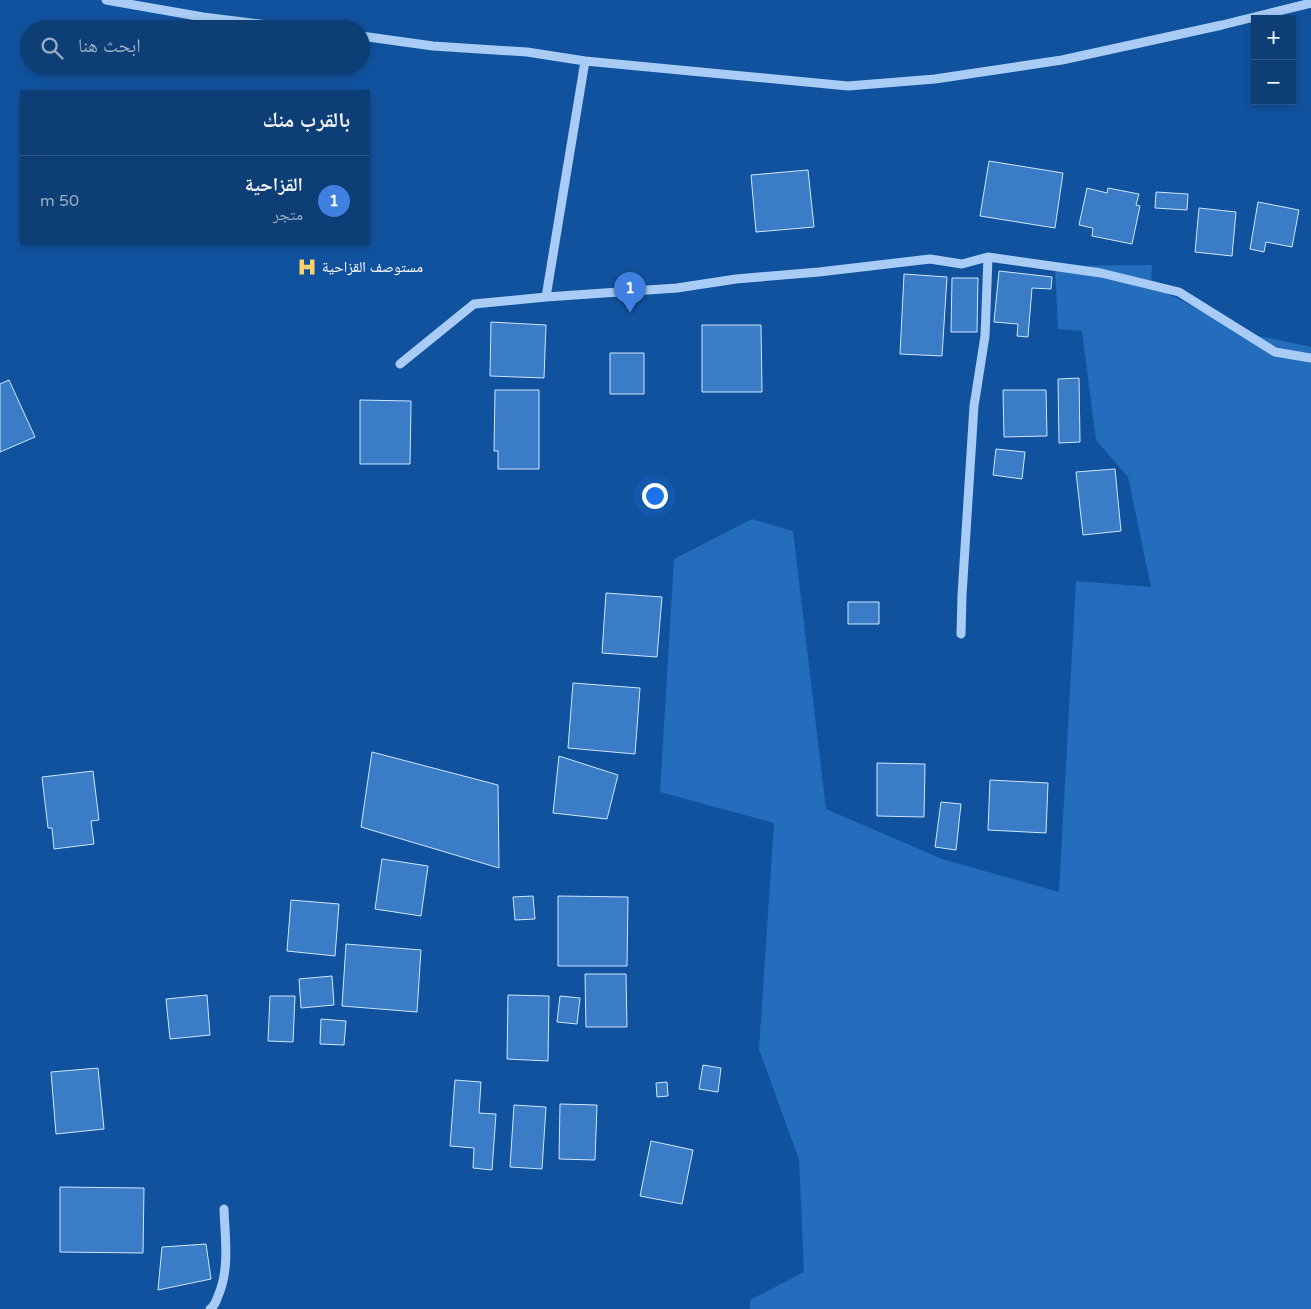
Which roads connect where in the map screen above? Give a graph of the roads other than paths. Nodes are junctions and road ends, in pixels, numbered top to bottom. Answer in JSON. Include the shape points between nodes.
{"nodes":[{"id":1,"x":106,"y":0,"type":"edge"},
{"id":2,"x":1311,"y":3,"type":"edge"},
{"id":3,"x":228,"y":20,"type":"edge"},
{"id":4,"x":370,"y":37,"type":"edge"},
{"id":5,"x":585,"y":61,"type":"junction"},
{"id":6,"x":988,"y":257,"type":"junction"},
{"id":7,"x":546,"y":297,"type":"junction"},
{"id":8,"x":1311,"y":358,"type":"edge"},
{"id":9,"x":400,"y":364,"type":"dead end"},
{"id":10,"x":961,"y":634,"type":"dead end"},
{"id":11,"x":224,"y":1209,"type":"dead end"},
{"id":12,"x":210,"y":1309,"type":"edge"}],
"edges":[{"from":1,"to":3,"type":"street"},
{"from":2,"to":5,"type":"street","via":[[1062,60],[935,79],[848,86]]},
{"from":4,"to":5,"type":"street","via":[[433,46],[527,52]]},
{"from":5,"to":7,"type":"street"},
{"from":6,"to":7,"type":"street","via":[[962,264],[930,259],[677,288]]},
{"from":6,"to":8,"type":"street","via":[[1101,273],[1178,292],[1275,352]]},
{"from":6,"to":10,"type":"street","via":[[985,336],[974,416]]},
{"from":7,"to":9,"type":"street","via":[[474,304]]},
{"from":11,"to":12,"type":"street","via":[[226,1268],[223,1285]]}]}
